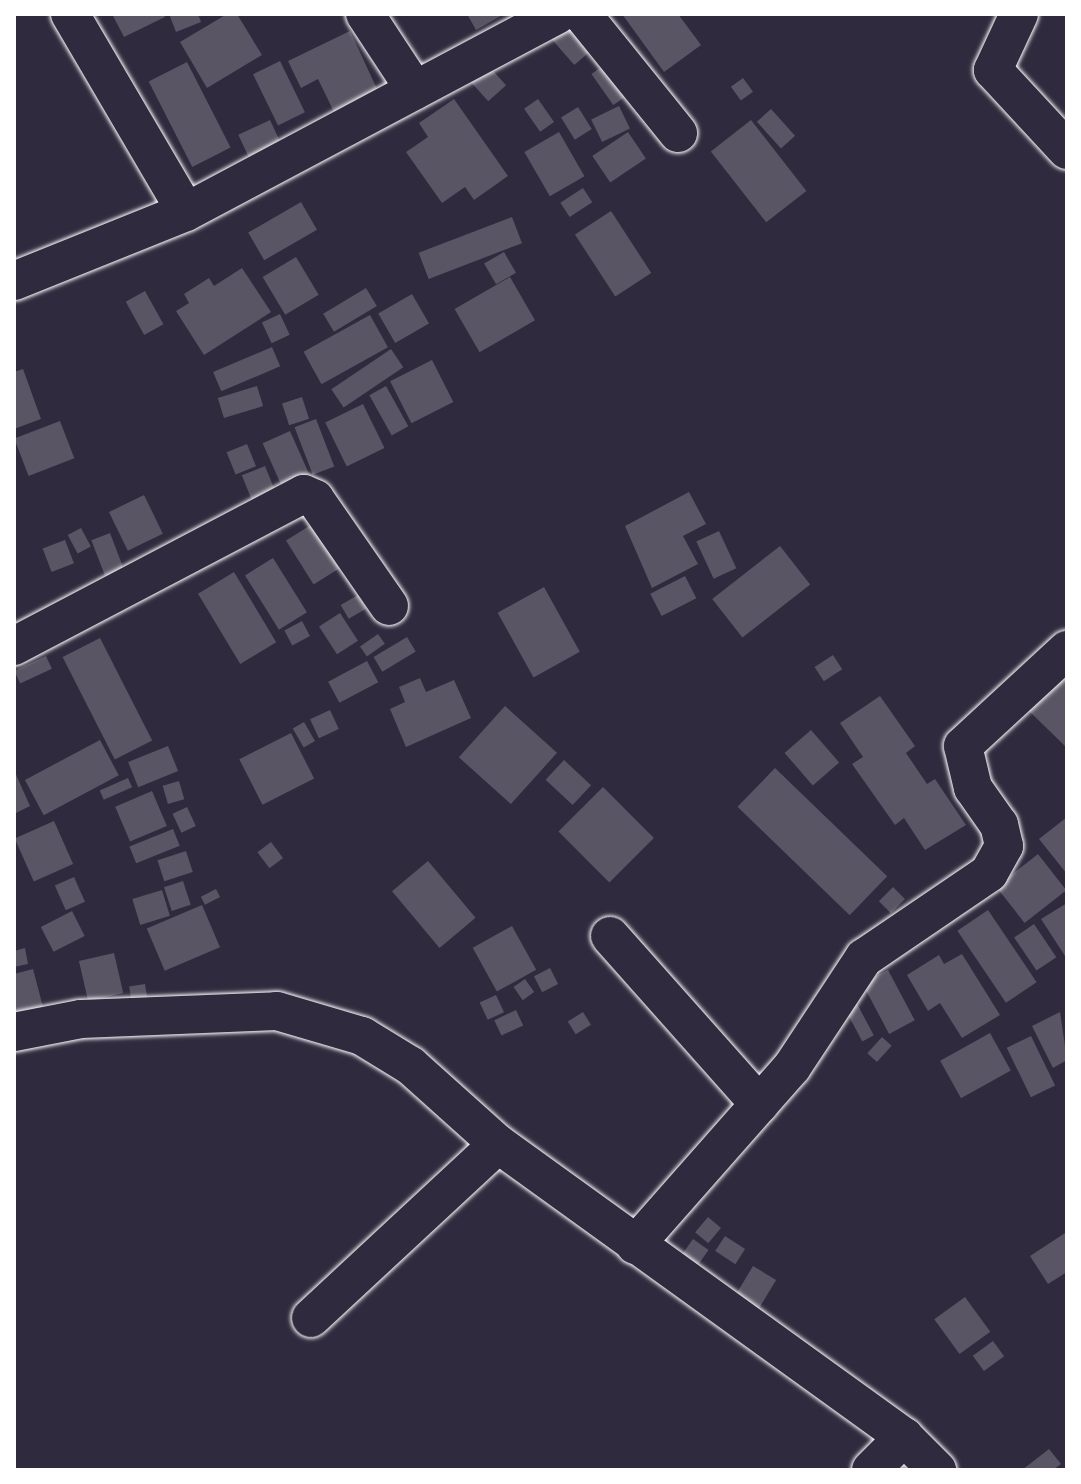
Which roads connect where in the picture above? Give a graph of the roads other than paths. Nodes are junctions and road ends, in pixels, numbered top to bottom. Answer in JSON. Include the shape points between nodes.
{"nodes":[{"id":1,"x":70,"y":14,"type":"edge"},
{"id":2,"x":365,"y":14,"type":"edge"},
{"id":3,"x":558,"y":14,"type":"edge"},
{"id":4,"x":582,"y":14,"type":"edge"},
{"id":5,"x":1019,"y":14,"type":"edge"},
{"id":6,"x":415,"y":90,"type":"junction"},
{"id":7,"x":678,"y":133,"type":"dead end"},
{"id":8,"x":1067,"y":150,"type":"edge"},
{"id":9,"x":186,"y":212,"type":"junction"},
{"id":10,"x":14,"y":281,"type":"edge"},
{"id":11,"x":389,"y":606,"type":"dead end"},
{"id":12,"x":14,"y":646,"type":"edge"},
{"id":13,"x":1067,"y":650,"type":"edge"},
{"id":14,"x":610,"y":936,"type":"dead end"},
{"id":15,"x":14,"y":1032,"type":"edge"},
{"id":16,"x":759,"y":1104,"type":"junction"},
{"id":17,"x":498,"y":1144,"type":"junction"},
{"id":18,"x":635,"y":1245,"type":"junction"},
{"id":19,"x":311,"y":1318,"type":"dead end"},
{"id":20,"x":904,"y":1437,"type":"junction"},
{"id":21,"x":871,"y":1470,"type":"edge"},
{"id":22,"x":937,"y":1470,"type":"edge"}],
"edges":[{"from":1,"to":9,"type":"street"},
{"from":2,"to":6,"type":"street"},
{"from":3,"to":6,"type":"street"},
{"from":4,"to":7,"type":"street"},
{"from":5,"to":8,"type":"street","via":[[993,70]]},
{"from":6,"to":9,"type":"street"},
{"from":9,"to":10,"type":"street"},
{"from":11,"to":12,"type":"street","via":[[315,499],[304,494]]},
{"from":13,"to":16,"type":"street","via":[[963,746],[973,788],[999,825],[1004,846],[989,873],[864,958],[792,1067]]},
{"from":14,"to":16,"type":"street"},
{"from":15,"to":17,"type":"street","via":[[96,1018],[277,1011],[321,1021],[411,1066]]},
{"from":16,"to":18,"type":"street"},
{"from":17,"to":18,"type":"street"},
{"from":17,"to":19,"type":"street"},
{"from":18,"to":20,"type":"street"},
{"from":20,"to":21,"type":"street"},
{"from":20,"to":22,"type":"street"}]}
